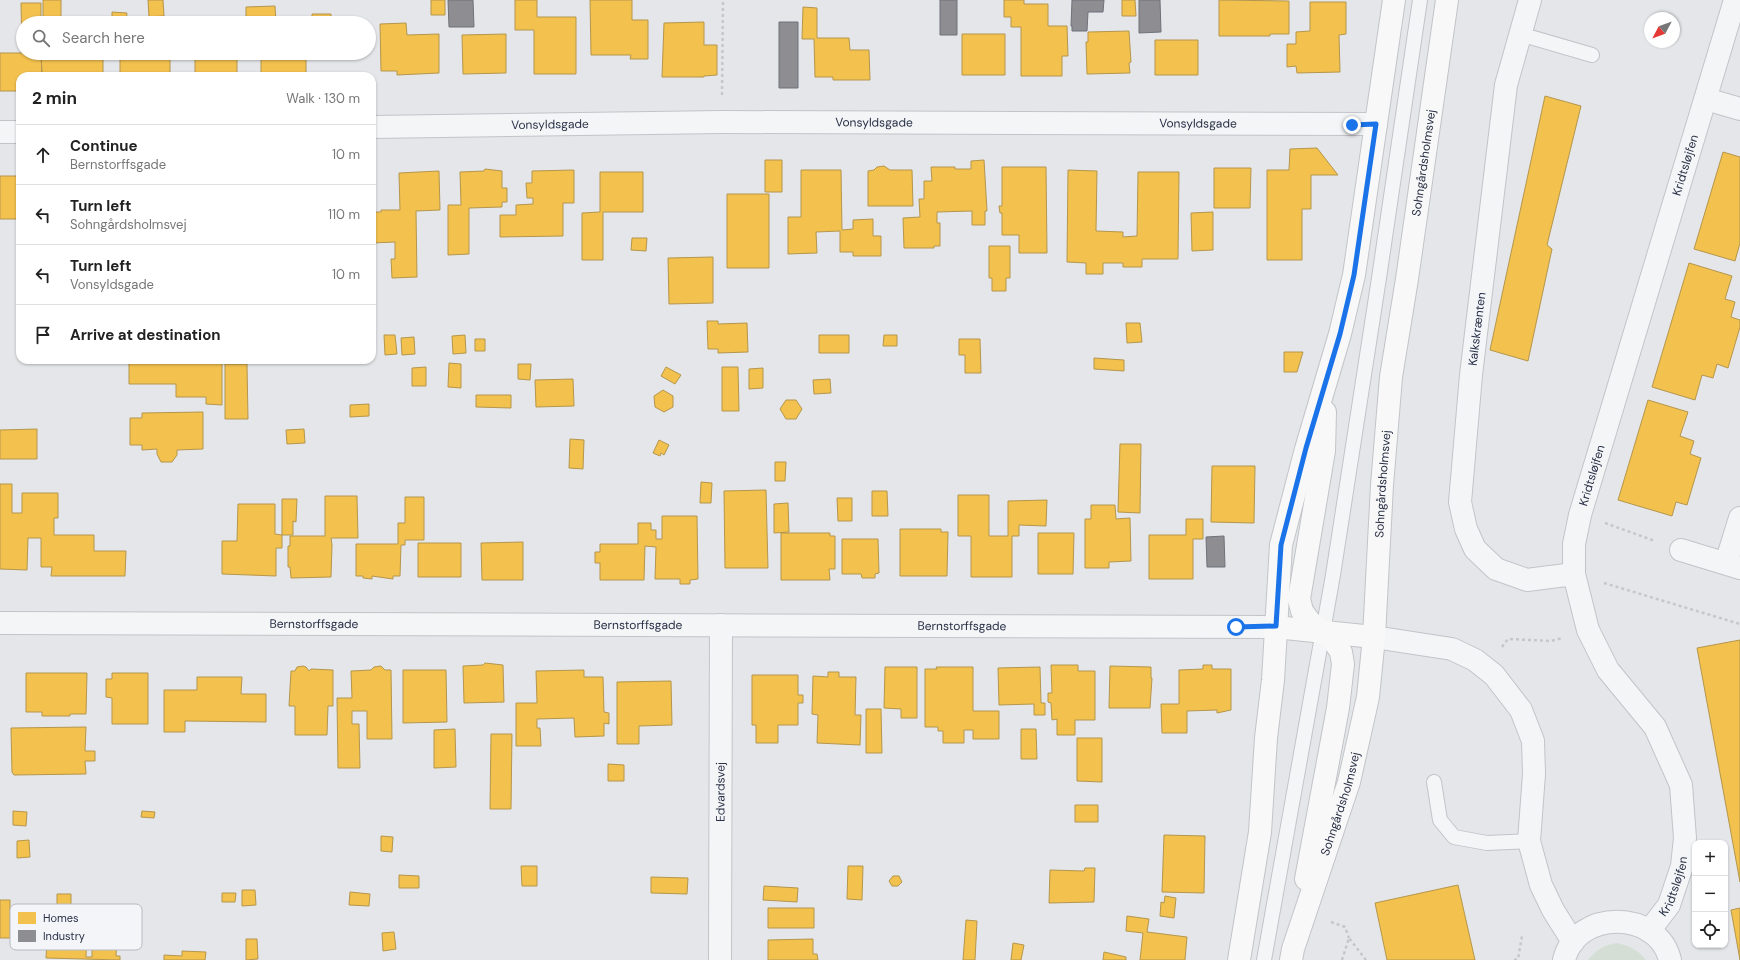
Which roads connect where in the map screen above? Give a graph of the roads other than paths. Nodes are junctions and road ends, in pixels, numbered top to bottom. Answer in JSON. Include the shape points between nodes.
{"nodes":[{"id":1,"x":1394,"y":0,"type":"edge"},
{"id":2,"x":1420,"y":0,"type":"edge"},
{"id":3,"x":1447,"y":0,"type":"edge"},
{"id":4,"x":1530,"y":0,"type":"edge"},
{"id":5,"x":1735,"y":0,"type":"edge"},
{"id":6,"x":1520,"y":34,"type":"junction"},
{"id":7,"x":1592,"y":55,"type":"dead end"},
{"id":8,"x":1706,"y":99,"type":"junction"},
{"id":9,"x":1740,"y":109,"type":"edge"},
{"id":10,"x":1376,"y":124,"type":"junction"},
{"id":11,"x":376,"y":127,"type":"edge"},
{"id":12,"x":0,"y":132,"type":"edge"},
{"id":13,"x":16,"y":132,"type":"edge"},
{"id":14,"x":1325,"y":389,"type":"junction"},
{"id":15,"x":1740,"y":518,"type":"edge"},
{"id":16,"x":1681,"y":550,"type":"road end"},
{"id":17,"x":1733,"y":566,"type":"edge"},
{"id":18,"x":1574,"y":574,"type":"junction"},
{"id":19,"x":0,"y":623,"type":"edge"},
{"id":20,"x":721,"y":625,"type":"junction"},
{"id":21,"x":1276,"y":626,"type":"junction"},
{"id":22,"x":1323,"y":632,"type":"junction"},
{"id":23,"x":1374,"y":637,"type":"junction"},
{"id":24,"x":1434,"y":782,"type":"dead end"},
{"id":25,"x":1529,"y":841,"type":"junction"},
{"id":26,"x":1649,"y":931,"type":"junction"},
{"id":27,"x":1568,"y":951,"type":"edge"},
{"id":28,"x":1292,"y":955,"type":"edge"},
{"id":29,"x":720,"y":960,"type":"edge"},
{"id":30,"x":1239,"y":960,"type":"edge"},
{"id":31,"x":1264,"y":960,"type":"edge"},
{"id":32,"x":1670,"y":960,"type":"edge"}],
"edges":[{"from":1,"to":10,"type":"street"},
{"from":2,"to":22,"type":"lane","via":[[1381,270]]},
{"from":3,"to":23,"type":"street","name":"Sohngårdsholmsvej","via":[[1391,377]]},
{"from":4,"to":6,"type":"street","name":"Kalkskrænten"},
{"from":5,"to":8,"type":"street","name":"Kridtsløjfen"},
{"from":6,"to":7,"type":"lane"},
{"from":6,"to":18,"type":"street","name":"Kalkskrænten","via":[[1506,84],[1471,376],[1460,502],[1466,529],[1475,549],[1496,569],[1527,580]]},
{"from":8,"to":9,"type":"street"},
{"from":8,"to":18,"type":"street","name":"Kridtsløjfen","via":[[1580,515],[1574,544]]},
{"from":10,"to":11,"type":"street","name":"Vonsyldsgade","via":[[722,122]]},
{"from":10,"to":14,"type":"street","via":[[1354,275]]},
{"from":12,"to":13,"type":"street"},
{"from":14,"to":21,"type":"street","via":[[1306,448],[1281,545]]},
{"from":14,"to":22,"type":"street","via":[[1324,451],[1299,599],[1302,611],[1311,624]]},
{"from":15,"to":17,"type":"street"},
{"from":16,"to":17,"type":"street"},
{"from":18,"to":26,"type":"street","name":"Kridtsløjfen","via":[[1588,630],[1608,670],[1656,728],[1681,785],[1685,838],[1682,866],[1669,905]]},
{"from":19,"to":20,"type":"street","name":"Bernstorffsgade"},
{"from":20,"to":21,"type":"street","name":"Bernstorffsgade"},
{"from":20,"to":29,"type":"street","name":"Edvardsvej"},
{"from":21,"to":22,"type":"street"},
{"from":21,"to":30,"type":"street","via":[[1260,832]]},
{"from":22,"to":23,"type":"street"},
{"from":22,"to":28,"type":"street","via":[[1333,640],[1341,652],[1341,693]]},
{"from":22,"to":31,"type":"lane"},
{"from":23,"to":25,"type":"street","via":[[1452,649],[1475,660],[1494,675],[1509,692],[1521,710],[1533,741],[1534,774]]},
{"from":23,"to":28,"type":"street","name":"Sohngårdsholmsvej","via":[[1368,697],[1349,782]]},
{"from":24,"to":25,"type":"lane","via":[[1440,820],[1454,837],[1487,843]]},
{"from":25,"to":27,"type":"street","via":[[1541,885],[1554,910]]},
{"from":26,"to":27,"type":"street","via":[[1634,924],[1618,921],[1601,923],[1586,930]]},
{"from":26,"to":32,"type":"street","via":[[1661,943]]}]}
